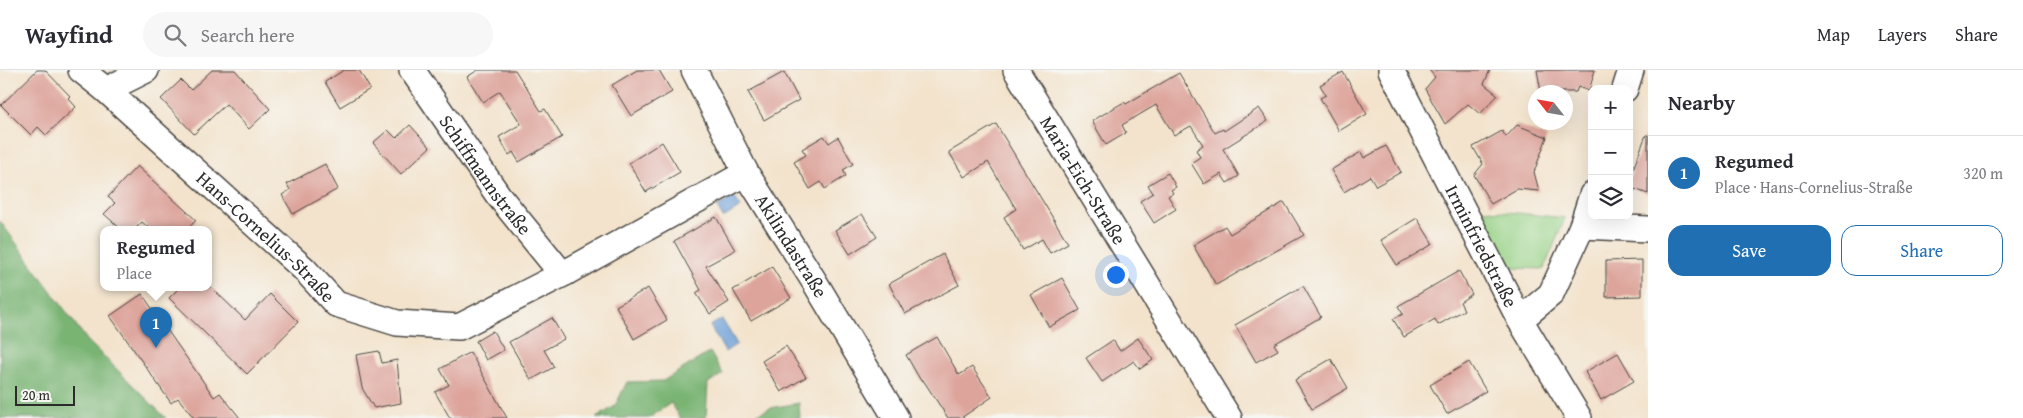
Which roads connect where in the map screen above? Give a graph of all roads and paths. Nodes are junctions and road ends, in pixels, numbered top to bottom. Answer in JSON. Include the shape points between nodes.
{"nodes":[{"id":1,"x":81,"y":70,"type":"edge"},
{"id":2,"x":146,"y":70,"type":"edge"},
{"id":3,"x":412,"y":70,"type":"edge"},
{"id":4,"x":694,"y":70,"type":"edge"},
{"id":5,"x":1016,"y":70,"type":"edge"},
{"id":6,"x":1391,"y":70,"type":"edge"},
{"id":7,"x":1631,"y":70,"type":"edge"},
{"id":8,"x":1626,"y":85,"type":"edge"},
{"id":9,"x":106,"y":90,"type":"junction"},
{"id":10,"x":746,"y":173,"type":"junction"},
{"id":11,"x":1588,"y":207,"type":"edge"},
{"id":12,"x":1582,"y":226,"type":"junction"},
{"id":13,"x":1648,"y":229,"type":"edge"},
{"id":14,"x":564,"y":273,"type":"junction"},
{"id":15,"x":1520,"y":320,"type":"junction"},
{"id":16,"x":896,"y":418,"type":"edge"},
{"id":17,"x":1229,"y":418,"type":"edge"},
{"id":18,"x":1579,"y":418,"type":"edge"}],
"edges":[{"from":1,"to":9,"type":"street","name":"Hans-Cornelius-Straße"},
{"from":2,"to":9,"type":"street"},
{"from":3,"to":14,"type":"street","name":"Schiffmannstraße","via":[[498,195]]},
{"from":4,"to":10,"type":"street","name":"Akilindastraße"},
{"from":5,"to":17,"type":"street","name":"Maria-Eich-Straße"},
{"from":6,"to":15,"type":"street","name":"Irminfriedstraße"},
{"from":7,"to":8,"type":"street"},
{"from":9,"to":14,"type":"street","name":"Hans-Cornelius-Straße","via":[[304,269],[336,304],[397,323],[459,327]]},
{"from":10,"to":14,"type":"street","name":"Hans-Cornelius-Straße"},
{"from":10,"to":16,"type":"street","name":"Akilindastraße"},
{"from":11,"to":12,"type":"street"},
{"from":12,"to":13,"type":"street"},
{"from":12,"to":15,"type":"street","via":[[1551,294]]},
{"from":15,"to":18,"type":"street","name":"Irminfriedstraße"}]}
